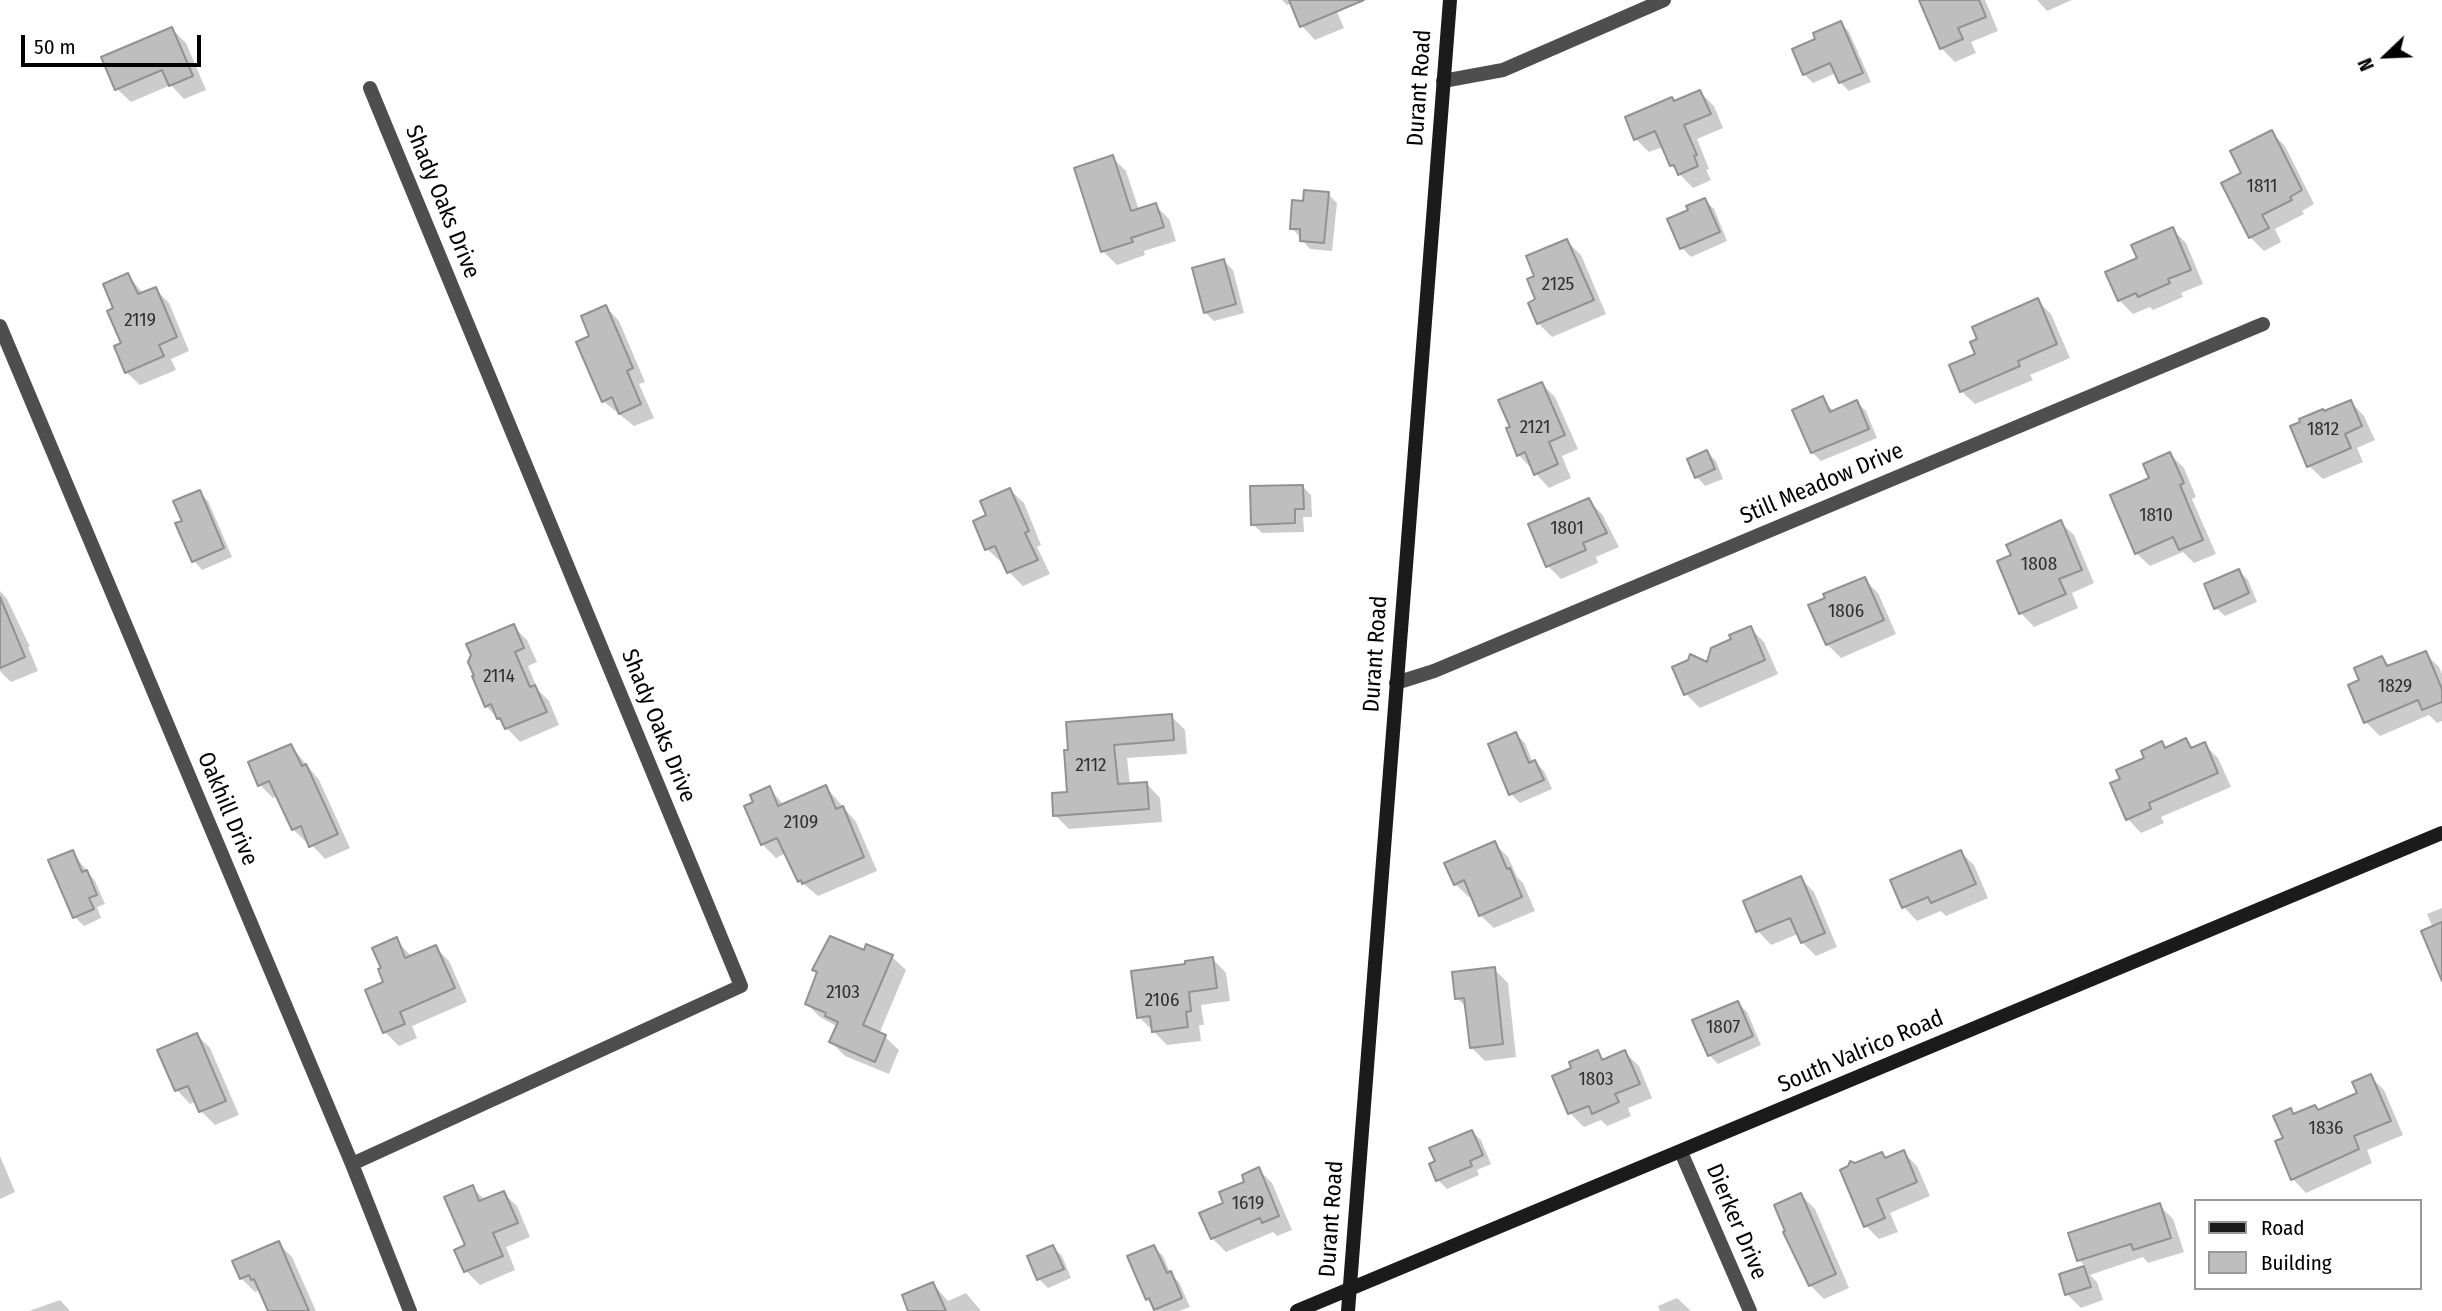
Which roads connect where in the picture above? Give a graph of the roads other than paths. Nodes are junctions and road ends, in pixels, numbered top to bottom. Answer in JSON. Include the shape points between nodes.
{"nodes":[{"id":1,"x":1450,"y":0,"type":"edge"},
{"id":2,"x":1664,"y":0,"type":"edge"},
{"id":3,"x":1443,"y":80,"type":"junction"},
{"id":4,"x":370,"y":88,"type":"dead end"},
{"id":5,"x":2263,"y":324,"type":"dead end"},
{"id":6,"x":0,"y":326,"type":"edge"},
{"id":7,"x":1396,"y":683,"type":"junction"},
{"id":8,"x":2442,"y":833,"type":"edge"},
{"id":9,"x":1681,"y":1152,"type":"junction"},
{"id":10,"x":352,"y":1164,"type":"junction"},
{"id":11,"x":1350,"y":1291,"type":"junction"},
{"id":12,"x":410,"y":1311,"type":"edge"},
{"id":13,"x":1297,"y":1311,"type":"edge"},
{"id":14,"x":1348,"y":1311,"type":"edge"},
{"id":15,"x":1750,"y":1311,"type":"edge"}],
"edges":[{"from":1,"to":3,"type":"street","name":"Durant Road"},
{"from":2,"to":3,"type":"street","via":[[1503,69]]},
{"from":3,"to":7,"type":"street","name":"Durant Road"},
{"from":4,"to":10,"type":"street","name":"Shady Oaks Drive","via":[[741,986]]},
{"from":5,"to":7,"type":"street","name":"Still Meadow Drive","via":[[1447,666]]},
{"from":6,"to":10,"type":"street","name":"Oakhill Drive"},
{"from":7,"to":11,"type":"street","name":"Durant Road"},
{"from":8,"to":9,"type":"street","name":"South Valrico Road"},
{"from":9,"to":11,"type":"street","name":"South Valrico Road"},
{"from":9,"to":15,"type":"street","name":"Dierker Drive"},
{"from":10,"to":12,"type":"street","name":"Oakhill Drive"},
{"from":11,"to":13,"type":"street","name":"South Valrico Road"},
{"from":11,"to":14,"type":"street","name":"Durant Road"}]}
